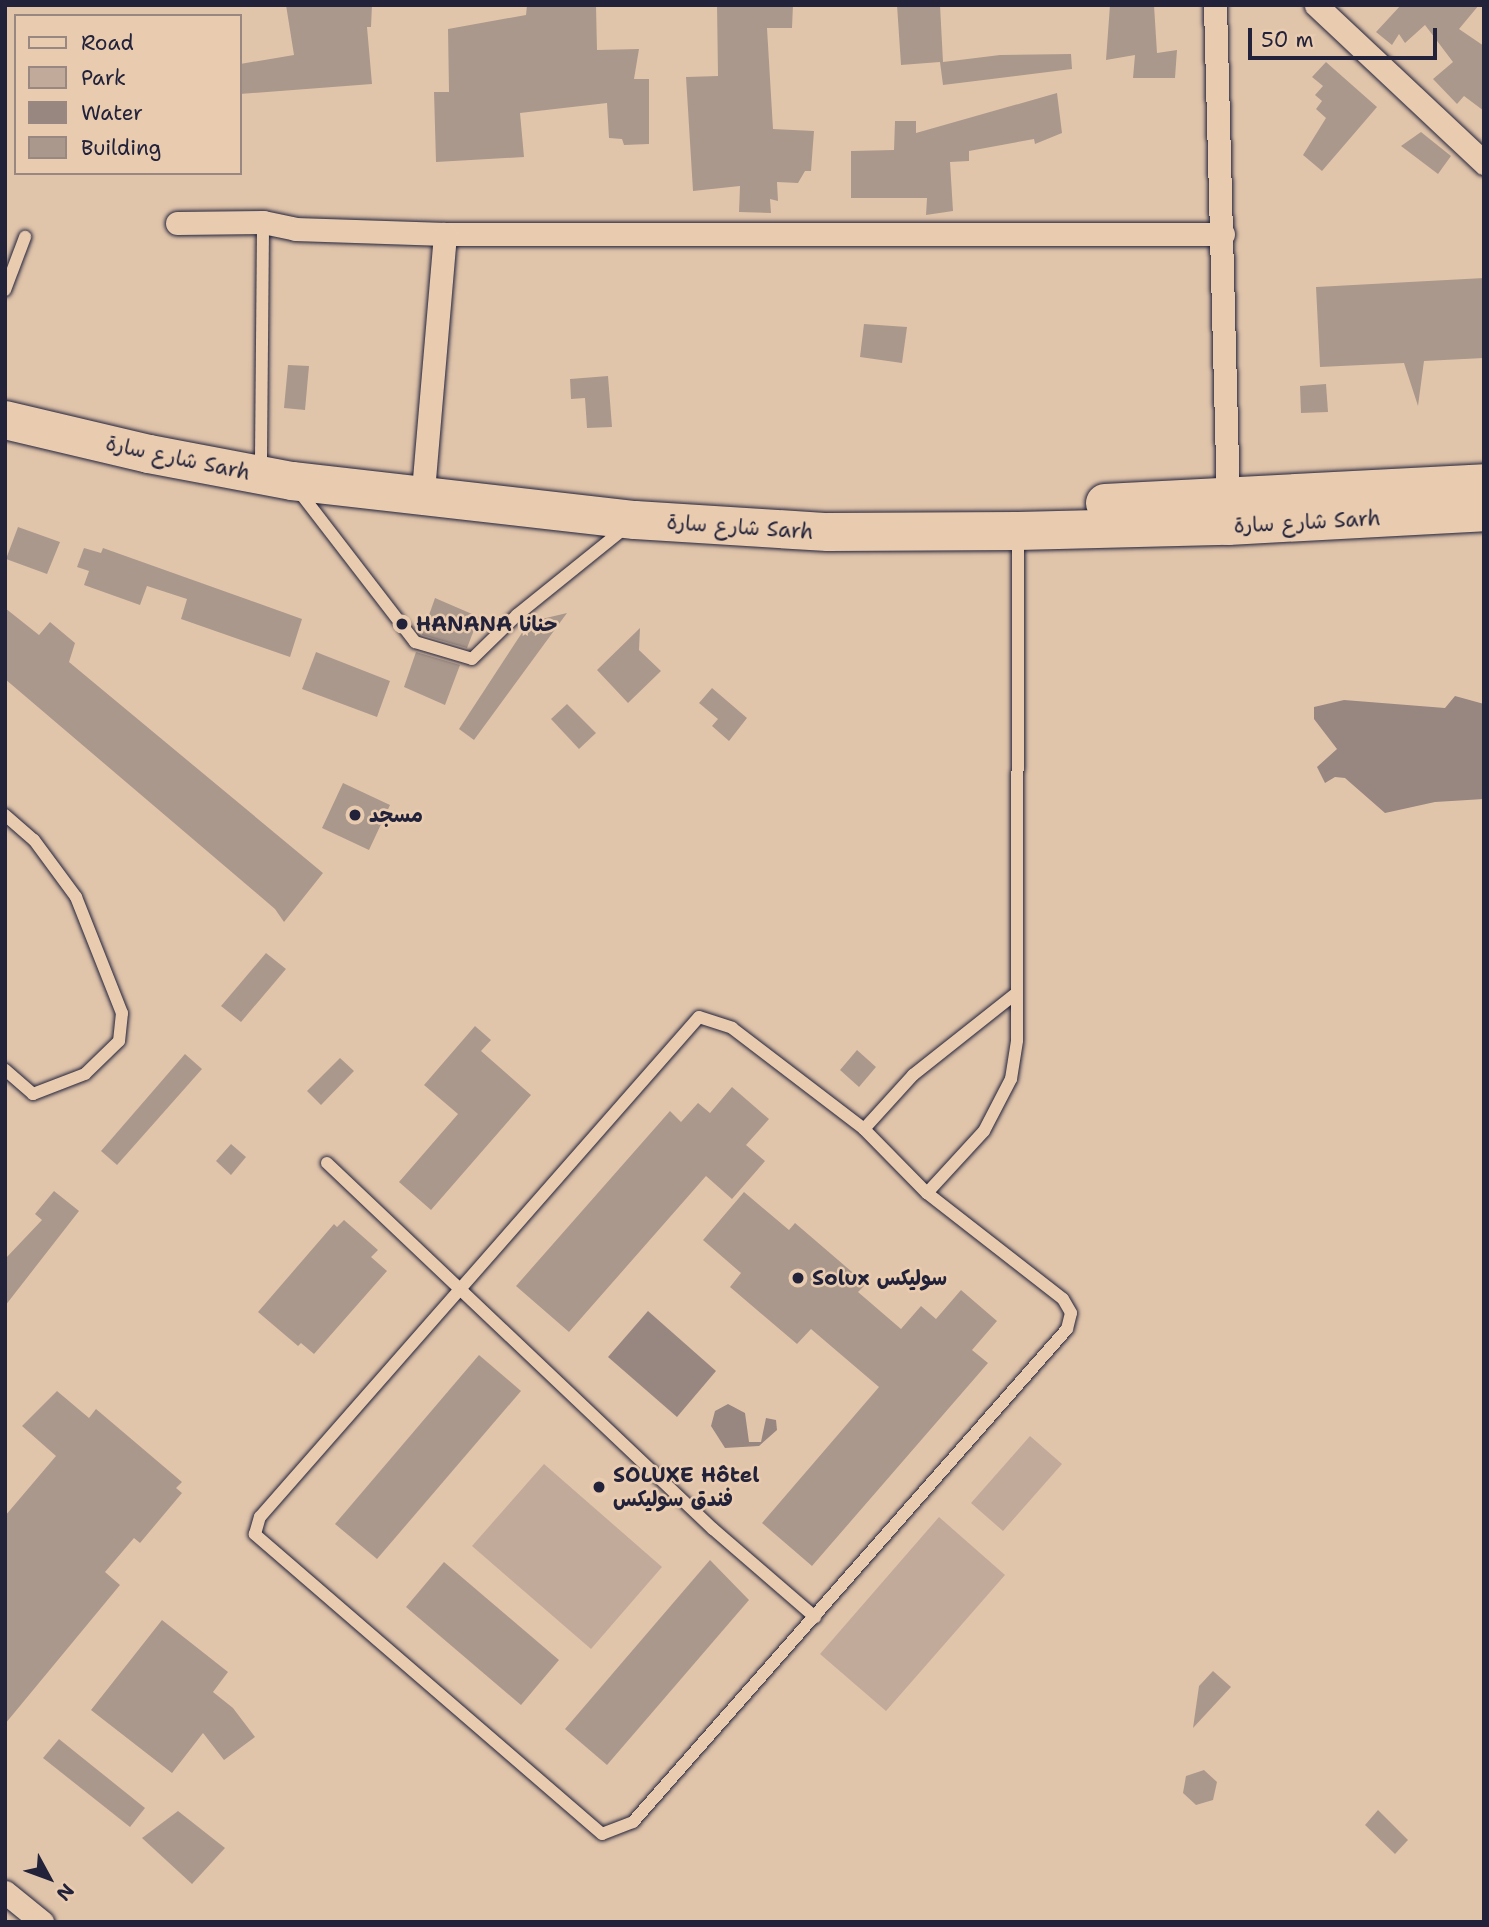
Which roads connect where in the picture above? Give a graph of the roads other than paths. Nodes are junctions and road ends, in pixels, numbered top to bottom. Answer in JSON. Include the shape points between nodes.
{"nodes":[{"id":1,"x":1215,"y":5,"type":"edge"},
{"id":2,"x":1316,"y":5,"type":"edge"},
{"id":3,"x":1484,"y":163,"type":"edge"},
{"id":4,"x":263,"y":222,"type":"junction"},
{"id":5,"x":177,"y":223,"type":"dead end"},
{"id":6,"x":445,"y":234,"type":"junction"},
{"id":7,"x":1223,"y":234,"type":"junction"},
{"id":8,"x":25,"y":237,"type":"dead end"},
{"id":9,"x":5,"y":290,"type":"edge"},
{"id":10,"x":5,"y":404,"type":"edge"},
{"id":11,"x":5,"y":420,"type":"edge"},
{"id":12,"x":261,"y":457,"type":"junction"},
{"id":13,"x":424,"y":479,"type":"junction"},
{"id":14,"x":292,"y":481,"type":"junction"},
{"id":15,"x":1484,"y":483,"type":"edge"},
{"id":16,"x":1228,"y":498,"type":"junction"},
{"id":17,"x":1484,"y":512,"type":"edge"},
{"id":18,"x":635,"y":520,"type":"junction"},
{"id":19,"x":1018,"y":531,"type":"junction"},
{"id":20,"x":5,"y":815,"type":"edge"},
{"id":21,"x":1014,"y":995,"type":"junction"},
{"id":22,"x":5,"y":1070,"type":"edge"},
{"id":23,"x":864,"y":1129,"type":"junction"},
{"id":24,"x":327,"y":1163,"type":"dead end"},
{"id":25,"x":927,"y":1193,"type":"junction"},
{"id":26,"x":459,"y":1288,"type":"junction"},
{"id":27,"x":815,"y":1617,"type":"junction"},
{"id":28,"x":5,"y":1892,"type":"edge"},
{"id":29,"x":42,"y":1922,"type":"edge"}],
"edges":[{"from":1,"to":7,"type":"street"},
{"from":2,"to":3,"type":"street"},
{"from":4,"to":5,"type":"street"},
{"from":4,"to":6,"type":"street","via":[[295,229]]},
{"from":4,"to":12,"type":"lane"},
{"from":6,"to":7,"type":"street"},
{"from":6,"to":13,"type":"street"},
{"from":7,"to":16,"type":"street"},
{"from":8,"to":9,"type":"lane"},
{"from":10,"to":12,"type":"highway","name":"شارع سارة Sarh","via":[[139,438]]},
{"from":11,"to":14,"type":"highway","name":"شارع سارة Sarh"},
{"from":12,"to":13,"type":"highway","name":"شارع سارة Sarh"},
{"from":13,"to":16,"type":"highway","name":"شارع سارة Sarh","via":[[589,497],[838,511]]},
{"from":14,"to":18,"type":"highway","name":"شارع سارة Sarh"},
{"from":14,"to":18,"type":"lane","via":[[415,642],[472,659],[517,615]]},
{"from":15,"to":16,"type":"highway","name":"شارع سارة Sarh"},
{"from":17,"to":19,"type":"highway","name":"شارع سارة Sarh","via":[[1228,526]]},
{"from":18,"to":19,"type":"highway","name":"شارع سارة Sarh","via":[[828,532]]},
{"from":19,"to":21,"type":"lane"},
{"from":20,"to":22,"type":"lane","via":[[34,840],[76,897],[122,1013],[119,1041],[85,1074],[33,1094]]},
{"from":21,"to":23,"type":"lane","via":[[913,1075]]},
{"from":21,"to":25,"type":"lane","via":[[1017,1040],[1011,1079],[984,1131]]},
{"from":23,"to":25,"type":"lane"},
{"from":23,"to":26,"type":"lane","via":[[732,1028],[699,1017]]},
{"from":24,"to":26,"type":"lane"},
{"from":25,"to":27,"type":"lane","via":[[1063,1300],[1071,1313],[1067,1329]]},
{"from":26,"to":27,"type":"lane","via":[[713,1529]]},
{"from":26,"to":27,"type":"lane","via":[[260,1517],[255,1534],[602,1834],[633,1822]]},
{"from":28,"to":29,"type":"street"}]}
